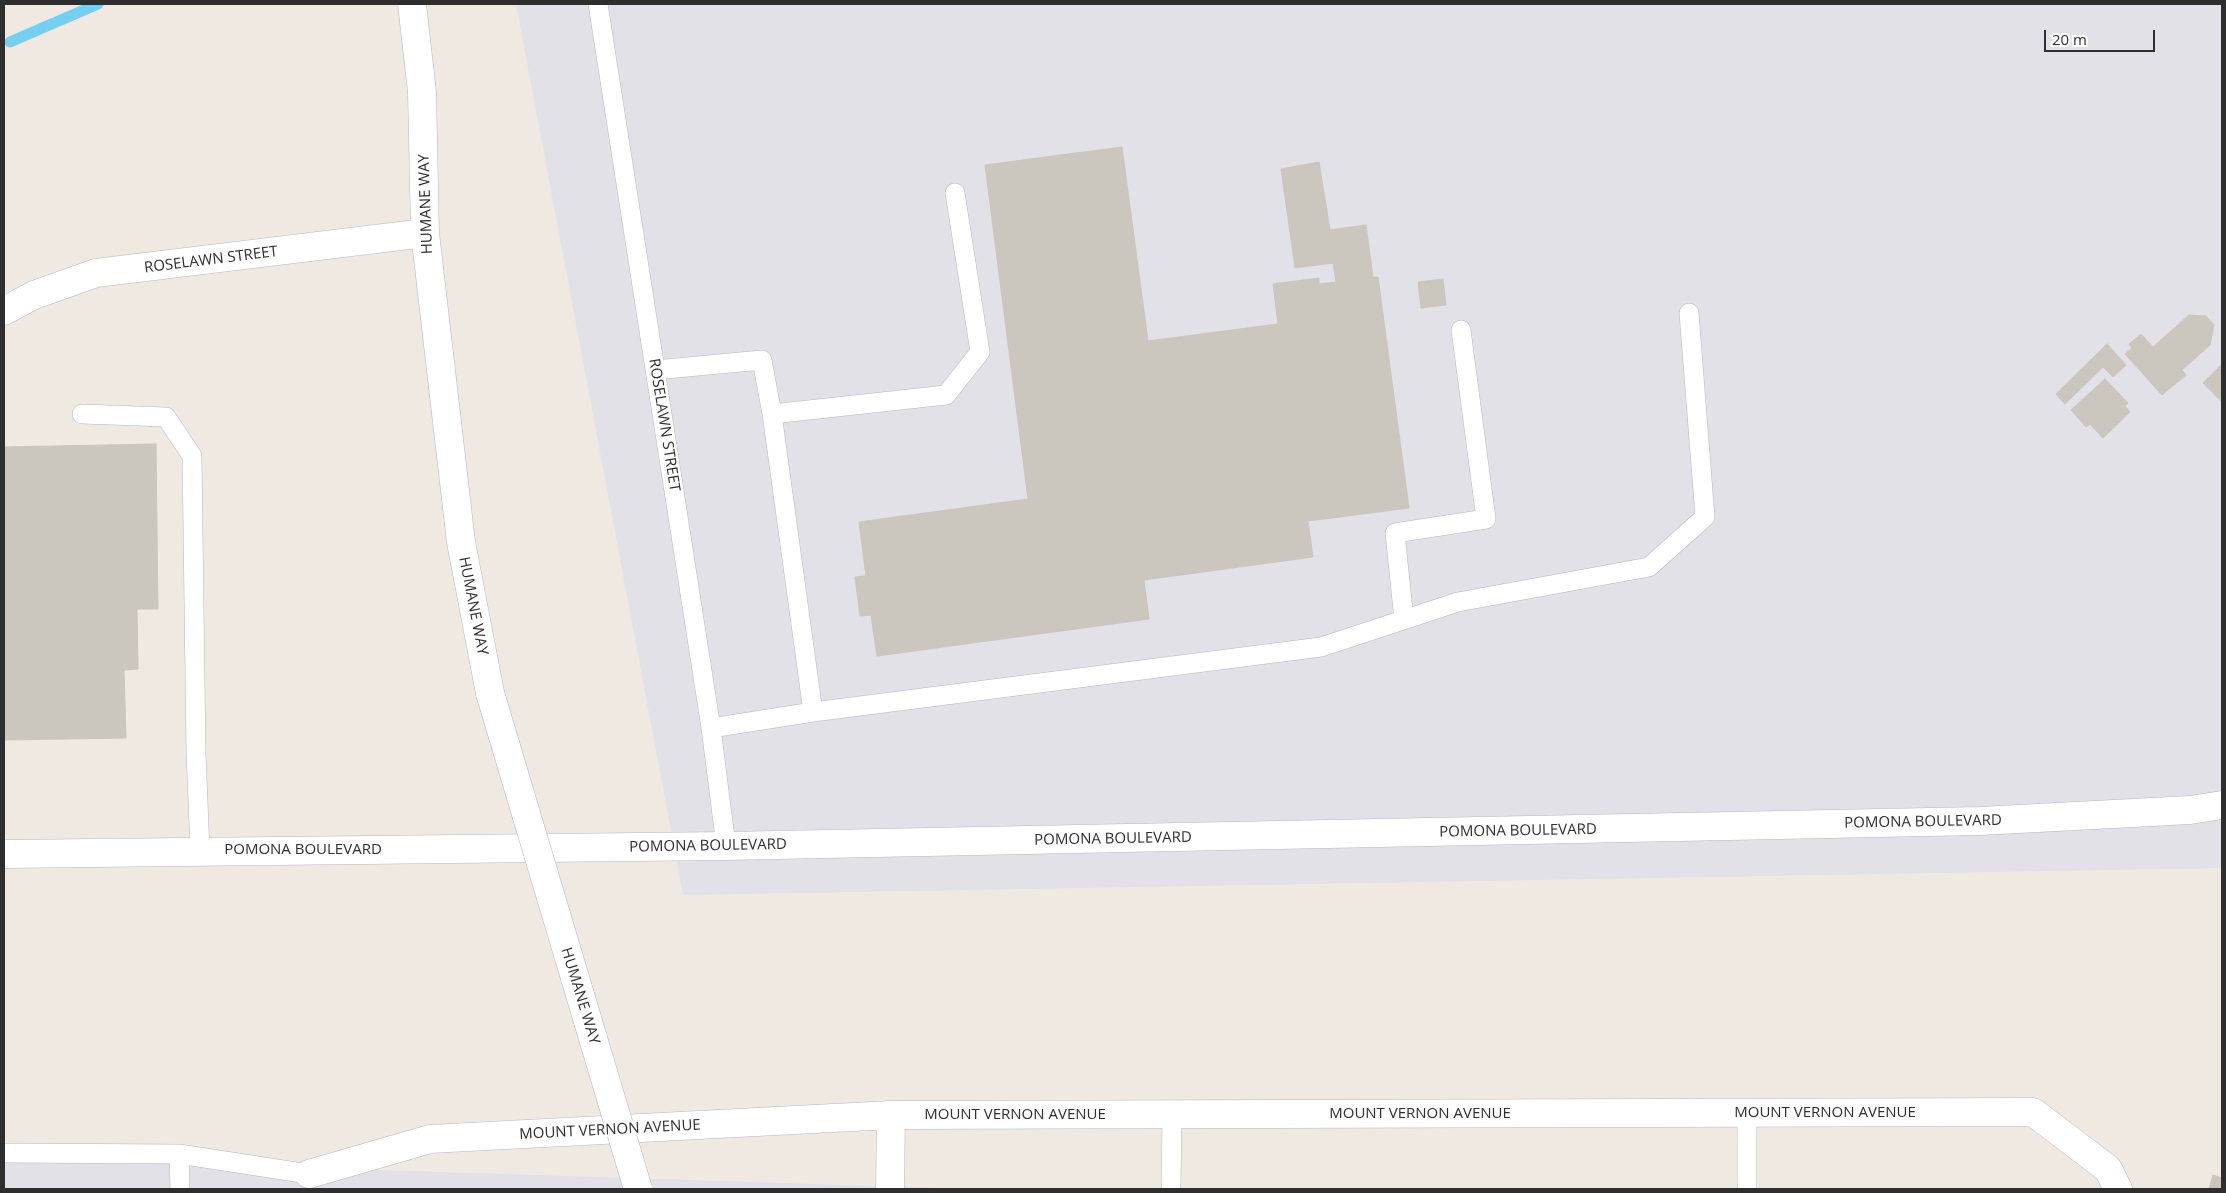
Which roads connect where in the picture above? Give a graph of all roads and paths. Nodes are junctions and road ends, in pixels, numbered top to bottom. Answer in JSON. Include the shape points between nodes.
{"nodes":[{"id":1,"x":412,"y":4,"type":"edge"},
{"id":2,"x":598,"y":4,"type":"edge"},
{"id":3,"x":955,"y":193,"type":"dead end"},
{"id":4,"x":425,"y":233,"type":"junction"},
{"id":5,"x":4,"y":311,"type":"edge"},
{"id":6,"x":1689,"y":313,"type":"dead end"},
{"id":7,"x":1461,"y":330,"type":"dead end"},
{"id":8,"x":655,"y":370,"type":"junction"},
{"id":9,"x":82,"y":414,"type":"dead end"},
{"id":10,"x":772,"y":414,"type":"junction"},
{"id":11,"x":1404,"y":620,"type":"junction"},
{"id":12,"x":813,"y":712,"type":"junction"},
{"id":13,"x":711,"y":728,"type":"junction"},
{"id":14,"x":2222,"y":804,"type":"edge"},
{"id":15,"x":726,"y":846,"type":"junction"},
{"id":16,"x":200,"y":851,"type":"junction"},
{"id":17,"x":4,"y":854,"type":"edge"},
{"id":18,"x":1747,"y":1114,"type":"junction"},
{"id":19,"x":891,"y":1115,"type":"junction"},
{"id":20,"x":1172,"y":1115,"type":"junction"},
{"id":21,"x":4,"y":1153,"type":"edge"},
{"id":22,"x":179,"y":1154,"type":"junction"},
{"id":23,"x":309,"y":1174,"type":"joint"},
{"id":24,"x":180,"y":1189,"type":"edge"},
{"id":25,"x":638,"y":1189,"type":"edge"},
{"id":26,"x":890,"y":1189,"type":"edge"},
{"id":27,"x":1171,"y":1189,"type":"edge"},
{"id":28,"x":1747,"y":1189,"type":"edge"},
{"id":29,"x":2118,"y":1189,"type":"edge"}],
"edges":[{"from":1,"to":4,"type":"street","name":"HUMANE WAY","via":[[422,92]]},
{"from":2,"to":8,"type":"lane","name":"ROSELAWN STREET"},
{"from":3,"to":10,"type":"lane","via":[[980,352],[946,394]]},
{"from":4,"to":5,"type":"street","name":"ROSELAWN STREET","via":[[96,273],[34,295]]},
{"from":4,"to":25,"type":"street","name":"HUMANE WAY","bridge":true,"via":[[461,542],[490,693]]},
{"from":6,"to":11,"type":"lane","via":[[1705,517],[1649,567],[1458,602]]},
{"from":7,"to":11,"type":"lane","via":[[1486,519],[1396,533]]},
{"from":8,"to":10,"type":"lane","via":[[762,360]]},
{"from":8,"to":13,"type":"lane","name":"ROSELAWN STREET"},
{"from":9,"to":16,"type":"lane","via":[[166,417],[192,456]]},
{"from":10,"to":12,"type":"lane"},
{"from":11,"to":12,"type":"lane","via":[[1321,647]]},
{"from":12,"to":13,"type":"lane"},
{"from":13,"to":15,"type":"lane","name":"ROSELAWN STREET"},
{"from":14,"to":15,"type":"street","name":"POMONA BOULEVARD","via":[[2190,810],[1980,821]]},
{"from":15,"to":16,"type":"street","name":"POMONA BOULEVARD"},
{"from":16,"to":17,"type":"street","name":"POMONA BOULEVARD"},
{"from":18,"to":20,"type":"street","name":"MOUNT VERNON AVENUE"},
{"from":18,"to":28,"type":"lane"},
{"from":18,"to":29,"type":"street","name":"MOUNT VERNON AVENUE","via":[[2033,1112],[2108,1169]]},
{"from":19,"to":20,"type":"street","name":"MOUNT VERNON AVENUE"},
{"from":19,"to":23,"type":"street","name":"MOUNT VERNON AVENUE","via":[[430,1139]]},
{"from":19,"to":26,"type":"street"},
{"from":20,"to":27,"type":"lane"},
{"from":21,"to":22,"type":"lane","name":"MOUNT VERNON AVENUE"},
{"from":22,"to":23,"type":"lane","name":"MOUNT VERNON AVENUE"},
{"from":22,"to":24,"type":"lane"}]}
